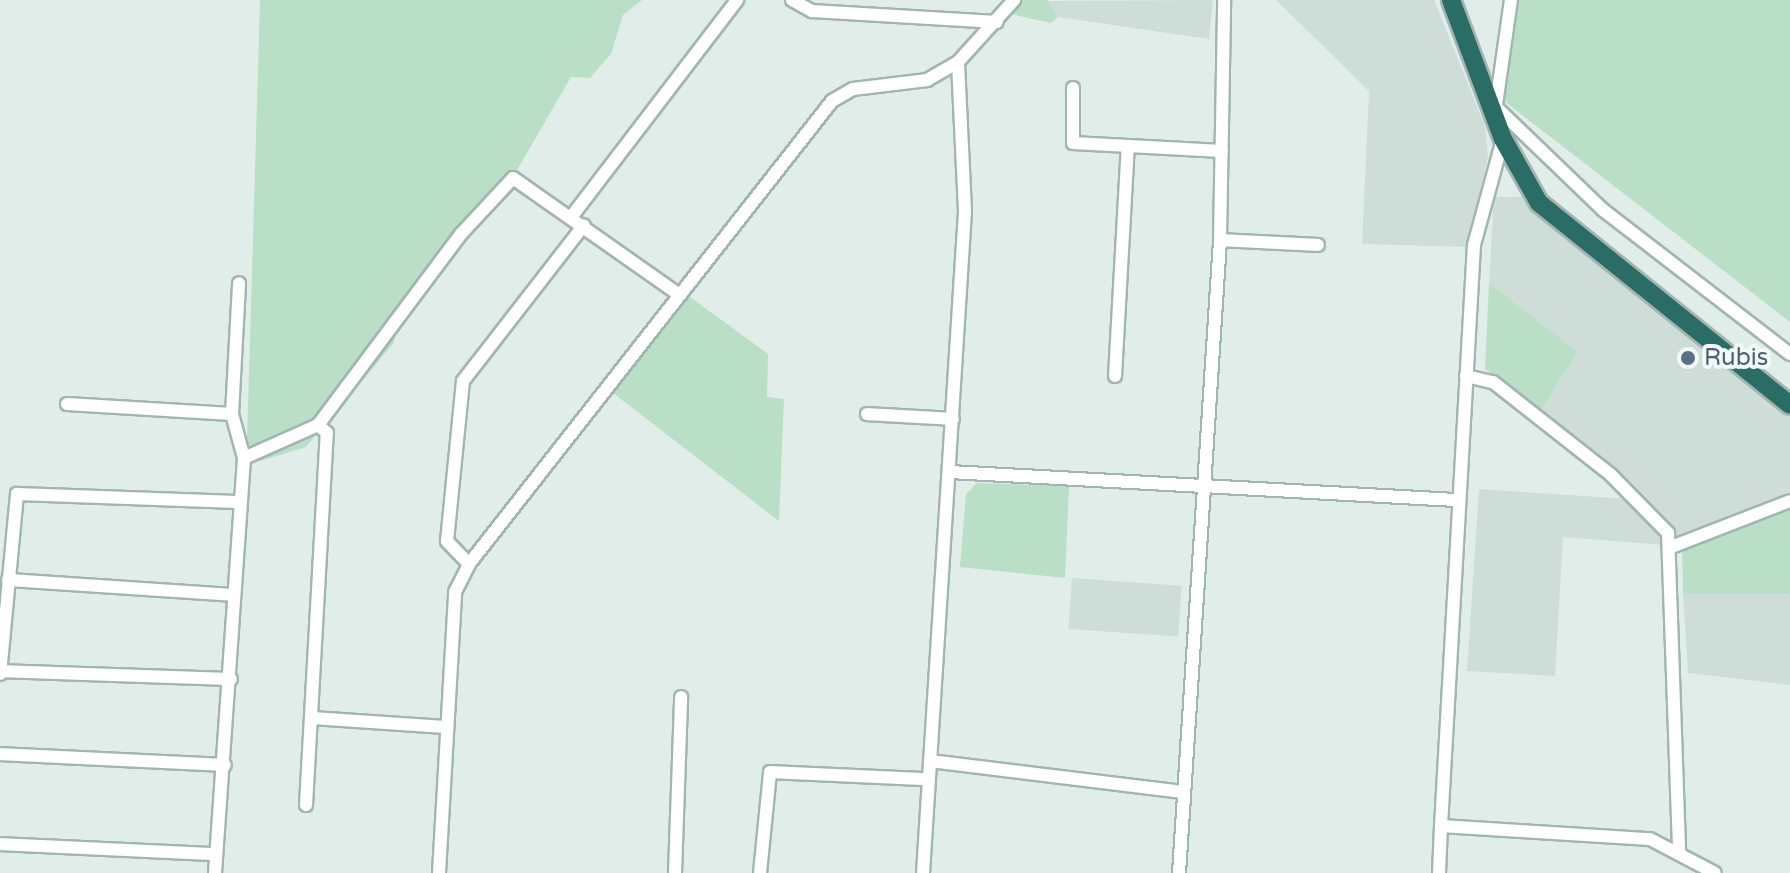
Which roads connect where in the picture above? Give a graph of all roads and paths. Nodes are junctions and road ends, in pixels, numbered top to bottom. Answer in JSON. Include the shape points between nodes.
{"nodes":[{"id":1,"x":737,"y":0,"type":"edge"},
{"id":2,"x":792,"y":0,"type":"edge"},
{"id":3,"x":896,"y":0,"type":"edge"},
{"id":4,"x":1014,"y":0,"type":"edge"},
{"id":5,"x":1224,"y":0,"type":"edge"},
{"id":6,"x":1451,"y":0,"type":"edge"},
{"id":7,"x":1511,"y":0,"type":"edge"},
{"id":8,"x":894,"y":15,"type":"junction"},
{"id":9,"x":997,"y":22,"type":"junction"},
{"id":10,"x":958,"y":62,"type":"junction"},
{"id":11,"x":1073,"y":88,"type":"dead end"},
{"id":12,"x":1495,"y":112,"type":"junction"},
{"id":13,"x":1503,"y":139,"type":"junction"},
{"id":14,"x":1128,"y":147,"type":"junction"},
{"id":15,"x":1222,"y":151,"type":"junction"},
{"id":16,"x":572,"y":216,"type":"junction"},
{"id":17,"x":584,"y":225,"type":"junction"},
{"id":18,"x":1220,"y":240,"type":"junction"},
{"id":19,"x":1318,"y":245,"type":"dead end"},
{"id":20,"x":239,"y":283,"type":"dead end"},
{"id":21,"x":678,"y":294,"type":"junction"},
{"id":22,"x":1790,"y":354,"type":"edge"},
{"id":23,"x":1115,"y":376,"type":"dead end"},
{"id":24,"x":1466,"y":376,"type":"junction"},
{"id":25,"x":67,"y":404,"type":"dead end"},
{"id":26,"x":1790,"y":405,"type":"edge"},
{"id":27,"x":232,"y":414,"type":"junction"},
{"id":28,"x":867,"y":414,"type":"dead end"},
{"id":29,"x":953,"y":419,"type":"junction"},
{"id":30,"x":318,"y":425,"type":"junction"},
{"id":31,"x":244,"y":458,"type":"junction"},
{"id":32,"x":950,"y":472,"type":"junction"},
{"id":33,"x":1200,"y":484,"type":"junction"},
{"id":34,"x":1455,"y":500,"type":"junction"},
{"id":35,"x":1790,"y":501,"type":"edge"},
{"id":36,"x":238,"y":502,"type":"junction"},
{"id":37,"x":1674,"y":546,"type":"junction"},
{"id":38,"x":469,"y":564,"type":"junction"},
{"id":39,"x":8,"y":580,"type":"junction"},
{"id":40,"x":234,"y":595,"type":"junction"},
{"id":41,"x":0,"y":672,"type":"edge"},
{"id":42,"x":231,"y":679,"type":"junction"},
{"id":43,"x":681,"y":697,"type":"dead end"},
{"id":44,"x":311,"y":718,"type":"junction"},
{"id":45,"x":447,"y":727,"type":"junction"},
{"id":46,"x":0,"y":754,"type":"edge"},
{"id":47,"x":930,"y":761,"type":"junction"},
{"id":48,"x":225,"y":765,"type":"junction"},
{"id":49,"x":927,"y":779,"type":"junction"},
{"id":50,"x":1183,"y":792,"type":"junction"},
{"id":51,"x":306,"y":805,"type":"dead end"},
{"id":52,"x":1441,"y":826,"type":"junction"},
{"id":53,"x":0,"y":844,"type":"edge"},
{"id":54,"x":1679,"y":851,"type":"junction"},
{"id":55,"x":216,"y":854,"type":"junction"},
{"id":56,"x":215,"y":873,"type":"edge"},
{"id":57,"x":439,"y":873,"type":"edge"},
{"id":58,"x":675,"y":873,"type":"edge"},
{"id":59,"x":760,"y":873,"type":"edge"},
{"id":60,"x":923,"y":873,"type":"edge"},
{"id":61,"x":1179,"y":873,"type":"edge"},
{"id":62,"x":1439,"y":873,"type":"edge"},
{"id":63,"x":1715,"y":873,"type":"edge"}],
"edges":[{"from":1,"to":16,"type":"street"},
{"from":2,"to":8,"type":"street","via":[[812,11]]},
{"from":3,"to":8,"type":"street"},
{"from":4,"to":9,"type":"street"},
{"from":5,"to":15,"type":"street"},
{"from":6,"to":12,"type":"highway"},
{"from":7,"to":12,"type":"street"},
{"from":8,"to":9,"type":"street"},
{"from":9,"to":10,"type":"street"},
{"from":10,"to":21,"type":"street","via":[[916,85],[841,94]]},
{"from":10,"to":29,"type":"street","via":[[965,211]]},
{"from":11,"to":14,"type":"street","via":[[1073,143]]},
{"from":12,"to":13,"type":"highway"},
{"from":12,"to":22,"type":"street","via":[[1603,210]]},
{"from":13,"to":24,"type":"street","via":[[1474,245]]},
{"from":13,"to":26,"type":"highway","via":[[1539,203],[1570,233]]},
{"from":14,"to":15,"type":"street"},
{"from":14,"to":23,"type":"street"},
{"from":15,"to":18,"type":"street"},
{"from":16,"to":17,"type":"street"},
{"from":16,"to":30,"type":"street","via":[[513,178],[461,234]]},
{"from":17,"to":21,"type":"street"},
{"from":17,"to":38,"type":"street","via":[[463,381],[447,541]]},
{"from":18,"to":19,"type":"street"},
{"from":18,"to":33,"type":"street"},
{"from":20,"to":27,"type":"street"},
{"from":21,"to":38,"type":"street"},
{"from":24,"to":34,"type":"street"},
{"from":24,"to":37,"type":"street","via":[[1493,382],[1611,475]]},
{"from":25,"to":27,"type":"street"},
{"from":27,"to":31,"type":"street"},
{"from":28,"to":29,"type":"street"},
{"from":29,"to":32,"type":"street"},
{"from":30,"to":31,"type":"street"},
{"from":30,"to":44,"type":"street","via":[[327,433]]},
{"from":31,"to":36,"type":"street"},
{"from":32,"to":33,"type":"street"},
{"from":32,"to":47,"type":"street"},
{"from":33,"to":34,"type":"street"},
{"from":33,"to":50,"type":"street"},
{"from":34,"to":52,"type":"street"},
{"from":35,"to":37,"type":"street"},
{"from":36,"to":39,"type":"street","via":[[20,492]]},
{"from":36,"to":40,"type":"street"},
{"from":37,"to":54,"type":"street"},
{"from":38,"to":45,"type":"street","via":[[455,592]]},
{"from":39,"to":40,"type":"street"},
{"from":39,"to":41,"type":"street"},
{"from":40,"to":42,"type":"street"},
{"from":41,"to":42,"type":"street"},
{"from":42,"to":48,"type":"street"},
{"from":43,"to":58,"type":"street"},
{"from":44,"to":45,"type":"street"},
{"from":44,"to":51,"type":"street"},
{"from":45,"to":57,"type":"street"},
{"from":46,"to":48,"type":"street"},
{"from":47,"to":49,"type":"street"},
{"from":47,"to":50,"type":"street"},
{"from":48,"to":55,"type":"street"},
{"from":49,"to":59,"type":"street","via":[[770,772]]},
{"from":49,"to":60,"type":"street"},
{"from":50,"to":61,"type":"street"},
{"from":52,"to":54,"type":"street","via":[[1650,839]]},
{"from":52,"to":62,"type":"street"},
{"from":53,"to":55,"type":"street"},
{"from":54,"to":63,"type":"street"},
{"from":55,"to":56,"type":"street"}]}
